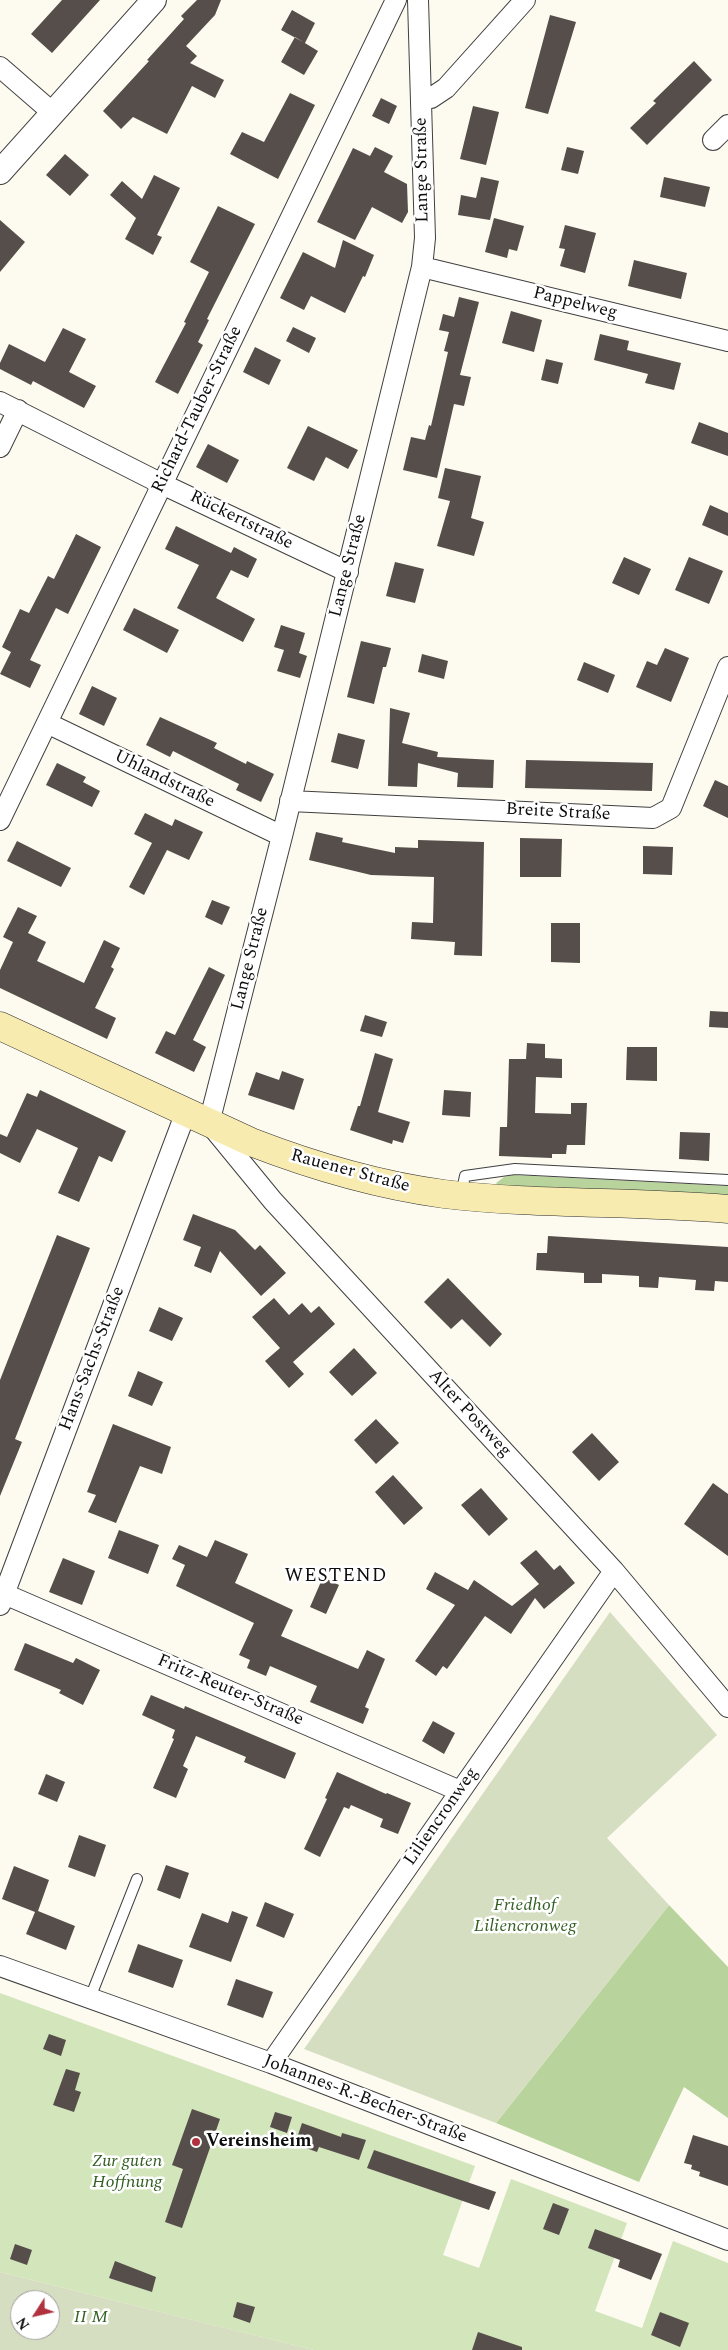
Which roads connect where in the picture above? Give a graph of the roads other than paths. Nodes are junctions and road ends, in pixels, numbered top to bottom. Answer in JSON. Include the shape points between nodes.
{"nodes":[{"id":1,"x":154,"y":0,"type":"edge"},
{"id":2,"x":396,"y":0,"type":"edge"},
{"id":3,"x":418,"y":0,"type":"edge"},
{"id":4,"x":525,"y":0,"type":"edge"},
{"id":5,"x":0,"y":67,"type":"edge"},
{"id":6,"x":421,"y":98,"type":"junction"},
{"id":7,"x":53,"y":113,"type":"junction"},
{"id":8,"x":728,"y":125,"type":"edge"},
{"id":9,"x":713,"y":140,"type":"dead end"},
{"id":10,"x":0,"y":172,"type":"edge"},
{"id":11,"x":422,"y":267,"type":"junction"},
{"id":12,"x":728,"y":341,"type":"edge"},
{"id":13,"x":0,"y":402,"type":"edge"},
{"id":14,"x":18,"y":410,"type":"junction"},
{"id":15,"x":0,"y":447,"type":"edge"},
{"id":16,"x":162,"y":484,"type":"junction"},
{"id":17,"x":348,"y":572,"type":"junction"},
{"id":18,"x":728,"y":667,"type":"edge"},
{"id":19,"x":46,"y":723,"type":"junction"},
{"id":20,"x":290,"y":801,"type":"junction"},
{"id":21,"x":0,"y":820,"type":"edge"},
{"id":22,"x":282,"y":836,"type":"junction"},
{"id":23,"x":0,"y":1026,"type":"edge"},
{"id":24,"x":197,"y":1118,"type":"junction"},
{"id":25,"x":728,"y":1180,"type":"edge"},
{"id":26,"x":461,"y":1195,"type":"junction"},
{"id":27,"x":728,"y":1209,"type":"edge"},
{"id":28,"x":614,"y":1571,"type":"junction"},
{"id":29,"x":1,"y":1597,"type":"edge"},
{"id":30,"x":728,"y":1707,"type":"edge"},
{"id":31,"x":460,"y":1791,"type":"junction"},
{"id":32,"x":137,"y":1879,"type":"dead end"},
{"id":33,"x":0,"y":1966,"type":"edge"},
{"id":34,"x":90,"y":1998,"type":"junction"},
{"id":35,"x":270,"y":2063,"type":"junction"},
{"id":36,"x":728,"y":2240,"type":"edge"}],
"edges":[{"from":1,"to":7,"type":"street"},
{"from":2,"to":16,"type":"street","name":"Richard-Tauber-Straße"},
{"from":3,"to":6,"type":"street","name":"Lange Straße"},
{"from":4,"to":6,"type":"street","via":[[446,88],[431,98]]},
{"from":5,"to":7,"type":"street"},
{"from":6,"to":11,"type":"street","name":"Lange Straße","via":[[425,238]]},
{"from":7,"to":10,"type":"street"},
{"from":8,"to":9,"type":"street"},
{"from":11,"to":12,"type":"street","name":"Pappelweg"},
{"from":11,"to":17,"type":"street","name":"Lange Straße"},
{"from":13,"to":14,"type":"street","name":"Rückertstraße"},
{"from":14,"to":15,"type":"street"},
{"from":14,"to":16,"type":"street","name":"Rückertstraße"},
{"from":16,"to":17,"type":"street","name":"Rückertstraße"},
{"from":16,"to":19,"type":"street","name":"Richard-Tauber-Straße"},
{"from":17,"to":20,"type":"street","name":"Lange Straße"},
{"from":18,"to":20,"type":"street","name":"Breite Straße","via":[[671,808],[653,818]]},
{"from":19,"to":21,"type":"street","name":"Richard-Tauber-Straße"},
{"from":19,"to":22,"type":"street","name":"Uhlandstraße"},
{"from":20,"to":22,"type":"street","name":"Lange Straße"},
{"from":22,"to":24,"type":"street","name":"Lange Straße"},
{"from":23,"to":24,"type":"main road","name":"Rauener Straße"},
{"from":24,"to":26,"type":"main road","name":"Rauener Straße","via":[[289,1157],[359,1178]]},
{"from":24,"to":28,"type":"street","name":"Alter Postweg"},
{"from":24,"to":29,"type":"street","name":"Hans-Sachs-Straße"},
{"from":25,"to":26,"type":"lane","via":[[515,1169],[465,1176]]},
{"from":26,"to":27,"type":"main road","name":"Rauener Straße"},
{"from":28,"to":30,"type":"street","name":"Alter Postweg"},
{"from":28,"to":31,"type":"street","name":"Liliencronweg"},
{"from":29,"to":31,"type":"street","name":"Fritz-Reuter-Straße"},
{"from":31,"to":35,"type":"street","name":"Liliencronweg"},
{"from":32,"to":34,"type":"lane"},
{"from":33,"to":34,"type":"street","name":"Johannes-R.-Becher-Straße"},
{"from":34,"to":35,"type":"street","name":"Johannes-R.-Becher-Straße"},
{"from":35,"to":36,"type":"street","name":"Johannes-R.-Becher-Straße"}]}
